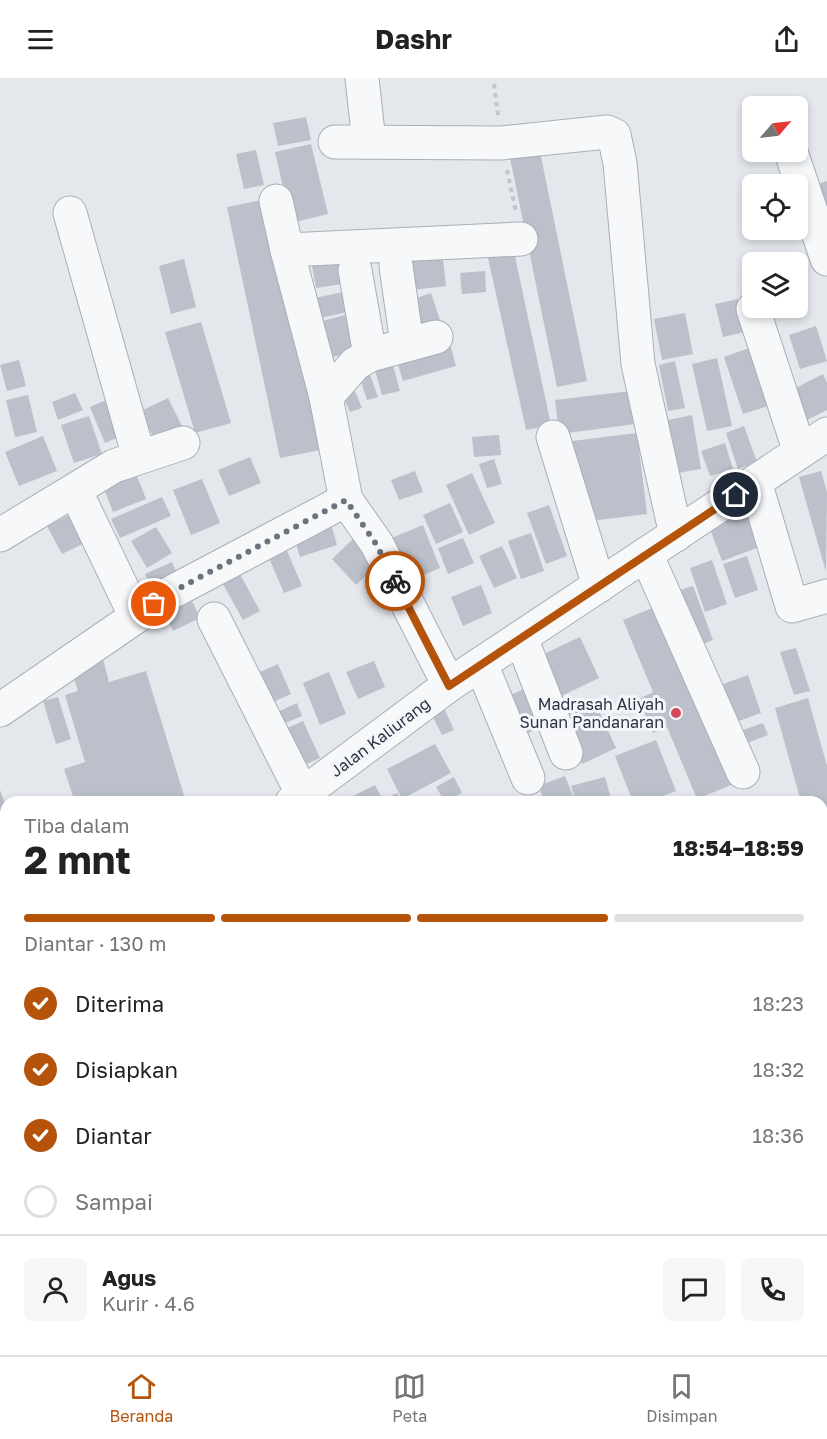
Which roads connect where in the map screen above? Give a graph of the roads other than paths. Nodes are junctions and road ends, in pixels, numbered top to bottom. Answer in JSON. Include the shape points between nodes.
{"nodes":[{"id":1,"x":362,"y":78,"type":"edge"},
{"id":2,"x":335,"y":142,"type":"dead end"},
{"id":3,"x":369,"y":142,"type":"junction"},
{"id":4,"x":794,"y":162,"type":"edge"},
{"id":5,"x":276,"y":201,"type":"dead end"},
{"id":6,"x":70,"y":213,"type":"dead end"},
{"id":7,"x":521,"y":239,"type":"road end"},
{"id":8,"x":287,"y":250,"type":"junction"},
{"id":9,"x":827,"y":259,"type":"edge"},
{"id":10,"x":396,"y":266,"type":"dead end"},
{"id":11,"x":355,"y":270,"type":"dead end"},
{"id":12,"x":756,"y":318,"type":"edge"},
{"id":13,"x":370,"y":355,"type":"junction"},
{"id":14,"x":326,"y":397,"type":"junction"},
{"id":15,"x":827,"y":434,"type":"edge"},
{"id":16,"x":553,"y":437,"type":"dead end"},
{"id":17,"x":183,"y":443,"type":"dead end"},
{"id":18,"x":800,"y":452,"type":"junction"},
{"id":19,"x":139,"y":457,"type":"junction"},
{"id":20,"x":755,"y":482,"type":"junction"},
{"id":21,"x":75,"y":490,"type":"junction"},
{"id":22,"x":346,"y":500,"type":"junction"},
{"id":23,"x":676,"y":534,"type":"junction"},
{"id":24,"x":0,"y":535,"type":"edge"},
{"id":25,"x":646,"y":555,"type":"junction"},
{"id":26,"x":599,"y":586,"type":"junction"},
{"id":27,"x":827,"y":596,"type":"edge"},
{"id":28,"x":136,"y":617,"type":"junction"},
{"id":29,"x":214,"y":619,"type":"dead end"},
{"id":30,"x":521,"y":638,"type":"junction"},
{"id":31,"x":481,"y":664,"type":"junction"},
{"id":32,"x":449,"y":686,"type":"junction"},
{"id":33,"x":0,"y":710,"type":"edge"},
{"id":34,"x":566,"y":753,"type":"dead end"},
{"id":35,"x":743,"y":772,"type":"dead end"},
{"id":36,"x":528,"y":778,"type":"dead end"},
{"id":37,"x":297,"y":796,"type":"edge"},
{"id":38,"x":302,"y":796,"type":"edge"}],
"edges":[{"from":1,"to":3,"type":"street"},
{"from":2,"to":3,"type":"street"},
{"from":3,"to":23,"type":"street","via":[[501,143],[607,132],[614,135],[620,163],[638,364]]},
{"from":4,"to":9,"type":"street"},
{"from":5,"to":8,"type":"street"},
{"from":6,"to":19,"type":"street"},
{"from":7,"to":8,"type":"street"},
{"from":8,"to":14,"type":"street"},
{"from":10,"to":13,"type":"street","via":[[421,340]]},
{"from":11,"to":13,"type":"street"},
{"from":12,"to":18,"type":"street"},
{"from":13,"to":14,"type":"street","via":[[355,364]]},
{"from":14,"to":22,"type":"street"},
{"from":15,"to":18,"type":"street","name":"Jalan Kaliurang"},
{"from":16,"to":26,"type":"street"},
{"from":17,"to":19,"type":"street"},
{"from":18,"to":20,"type":"street","name":"Jalan Kaliurang"},
{"from":19,"to":21,"type":"street","via":[[114,466]]},
{"from":20,"to":23,"type":"street","name":"Jalan Kaliurang"},
{"from":20,"to":27,"type":"street","via":[[792,606]]},
{"from":21,"to":24,"type":"street"},
{"from":21,"to":28,"type":"street"},
{"from":22,"to":28,"type":"street","via":[[172,592]]},
{"from":22,"to":32,"type":"street","via":[[376,544]]},
{"from":23,"to":25,"type":"street","name":"Jalan Kaliurang"},
{"from":25,"to":26,"type":"street","name":"Jalan Kaliurang"},
{"from":25,"to":35,"type":"street"},
{"from":26,"to":30,"type":"street","name":"Jalan Kaliurang"},
{"from":28,"to":33,"type":"street"},
{"from":29,"to":37,"type":"street"},
{"from":30,"to":31,"type":"street","name":"Jalan Kaliurang"},
{"from":30,"to":34,"type":"street"},
{"from":31,"to":32,"type":"street","name":"Jalan Kaliurang"},
{"from":31,"to":36,"type":"street"},
{"from":32,"to":38,"type":"street","name":"Jalan Kaliurang"}]}
